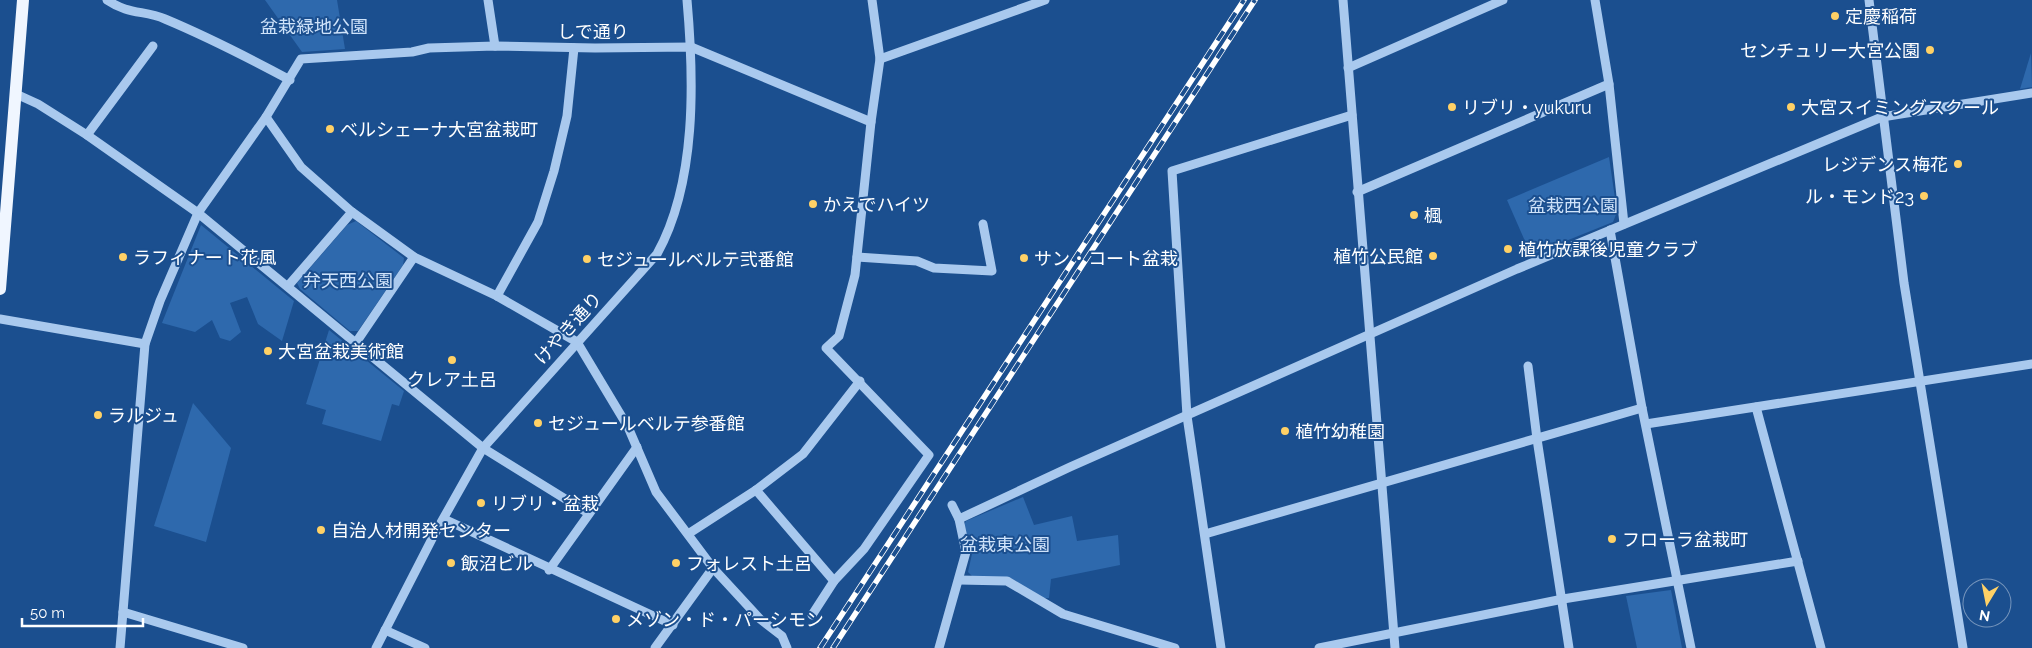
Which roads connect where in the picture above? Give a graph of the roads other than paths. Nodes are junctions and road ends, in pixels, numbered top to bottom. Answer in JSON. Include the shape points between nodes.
{"nodes":[{"id":1,"x":24,"y":0,"type":"edge"},
{"id":2,"x":107,"y":0,"type":"edge"},
{"id":3,"x":488,"y":0,"type":"edge"},
{"id":4,"x":687,"y":0,"type":"edge"},
{"id":5,"x":872,"y":0,"type":"edge"},
{"id":6,"x":1045,"y":0,"type":"edge"},
{"id":7,"x":1343,"y":0,"type":"edge"},
{"id":8,"x":1503,"y":0,"type":"edge"},
{"id":9,"x":1595,"y":0,"type":"edge"},
{"id":10,"x":1869,"y":0,"type":"edge"},
{"id":11,"x":153,"y":46,"type":"dead end"},
{"id":12,"x":495,"y":46,"type":"junction"},
{"id":13,"x":691,"y":47,"type":"junction"},
{"id":14,"x":574,"y":48,"type":"junction"},
{"id":15,"x":880,"y":59,"type":"junction"},
{"id":16,"x":1348,"y":68,"type":"junction"},
{"id":17,"x":290,"y":80,"type":"junction"},
{"id":18,"x":1609,"y":84,"type":"junction"},
{"id":19,"x":16,"y":94,"type":"junction"},
{"id":20,"x":2032,"y":94,"type":"edge"},
{"id":21,"x":1352,"y":115,"type":"junction"},
{"id":22,"x":266,"y":117,"type":"junction"},
{"id":23,"x":1882,"y":117,"type":"junction"},
{"id":24,"x":871,"y":122,"type":"junction"},
{"id":25,"x":87,"y":135,"type":"junction"},
{"id":26,"x":1357,"y":192,"type":"junction"},
{"id":27,"x":198,"y":212,"type":"junction"},
{"id":28,"x":352,"y":212,"type":"junction"},
{"id":29,"x":983,"y":224,"type":"dead end"},
{"id":30,"x":1624,"y":224,"type":"junction"},
{"id":31,"x":1610,"y":230,"type":"junction"},
{"id":32,"x":414,"y":257,"type":"junction"},
{"id":33,"x":857,"y":257,"type":"junction"},
{"id":34,"x":288,"y":286,"type":"junction"},
{"id":35,"x":0,"y":288,"type":"edge"},
{"id":36,"x":497,"y":296,"type":"junction"},
{"id":37,"x":0,"y":319,"type":"edge"},
{"id":38,"x":1370,"y":335,"type":"junction"},
{"id":39,"x":577,"y":342,"type":"junction"},
{"id":40,"x":145,"y":344,"type":"junction"},
{"id":41,"x":355,"y":344,"type":"junction"},
{"id":42,"x":2032,"y":364,"type":"edge"},
{"id":43,"x":1528,"y":366,"type":"dead end"},
{"id":44,"x":860,"y":381,"type":"junction"},
{"id":45,"x":1921,"y":381,"type":"junction"},
{"id":46,"x":1756,"y":407,"type":"junction"},
{"id":47,"x":1642,"y":408,"type":"junction"},
{"id":48,"x":1188,"y":416,"type":"junction"},
{"id":49,"x":1646,"y":424,"type":"junction"},
{"id":50,"x":1537,"y":440,"type":"junction"},
{"id":51,"x":637,"y":447,"type":"junction"},
{"id":52,"x":483,"y":448,"type":"junction"},
{"id":53,"x":1382,"y":485,"type":"junction"},
{"id":54,"x":756,"y":490,"type":"junction"},
{"id":55,"x":952,"y":505,"type":"dead end"},
{"id":56,"x":588,"y":513,"type":"junction"},
{"id":57,"x":444,"y":519,"type":"junction"},
{"id":58,"x":959,"y":519,"type":"junction"},
{"id":59,"x":688,"y":534,"type":"junction"},
{"id":60,"x":1205,"y":534,"type":"junction"},
{"id":61,"x":1798,"y":561,"type":"junction"},
{"id":62,"x":712,"y":568,"type":"junction"},
{"id":63,"x":550,"y":570,"type":"junction"},
{"id":64,"x":959,"y":580,"type":"junction"},
{"id":65,"x":834,"y":581,"type":"junction"},
{"id":66,"x":1678,"y":582,"type":"junction"},
{"id":67,"x":1562,"y":600,"type":"junction"},
{"id":68,"x":123,"y":612,"type":"junction"},
{"id":69,"x":812,"y":615,"type":"dead end"},
{"id":70,"x":673,"y":625,"type":"junction"},
{"id":71,"x":385,"y":630,"type":"junction"},
{"id":72,"x":1394,"y":634,"type":"junction"},
{"id":73,"x":120,"y":648,"type":"edge"},
{"id":74,"x":243,"y":648,"type":"edge"},
{"id":75,"x":376,"y":648,"type":"edge"},
{"id":76,"x":426,"y":648,"type":"edge"},
{"id":77,"x":655,"y":648,"type":"edge"},
{"id":78,"x":787,"y":648,"type":"edge"},
{"id":79,"x":939,"y":648,"type":"edge"},
{"id":80,"x":1175,"y":648,"type":"edge"},
{"id":81,"x":1221,"y":648,"type":"edge"},
{"id":82,"x":1318,"y":648,"type":"edge"},
{"id":83,"x":1395,"y":648,"type":"edge"},
{"id":84,"x":1569,"y":648,"type":"edge"},
{"id":85,"x":1692,"y":648,"type":"edge"},
{"id":86,"x":1821,"y":648,"type":"edge"},
{"id":87,"x":1963,"y":648,"type":"edge"}],
"edges":[{"from":1,"to":19,"type":"main road"},
{"from":2,"to":17,"type":"street","via":[[132,13],[163,18],[210,37]]},
{"from":3,"to":12,"type":"street"},
{"from":4,"to":13,"type":"street","name":"けやき通り"},
{"from":5,"to":15,"type":"street"},
{"from":6,"to":15,"type":"street"},
{"from":7,"to":16,"type":"street"},
{"from":8,"to":16,"type":"street"},
{"from":9,"to":18,"type":"street"},
{"from":10,"to":23,"type":"street"},
{"from":11,"to":25,"type":"street"},
{"from":12,"to":14,"type":"street","name":"しで通り"},
{"from":12,"to":17,"type":"street","name":"しで通り","via":[[429,48],[302,60]]},
{"from":13,"to":14,"type":"street","name":"しで通り"},
{"from":13,"to":24,"type":"street","name":"しで通り"},
{"from":13,"to":39,"type":"street","name":"けやき通り","via":[[686,150],[682,182],[669,233],[657,254]]},
{"from":14,"to":36,"type":"street","via":[[567,116],[554,171],[538,222]]},
{"from":15,"to":24,"type":"street"},
{"from":16,"to":21,"type":"street"},
{"from":17,"to":22,"type":"street"},
{"from":18,"to":26,"type":"street"},
{"from":18,"to":30,"type":"street"},
{"from":19,"to":25,"type":"street"},
{"from":19,"to":35,"type":"main road"},
{"from":20,"to":23,"type":"street"},
{"from":21,"to":26,"type":"street"},
{"from":21,"to":48,"type":"street","via":[[1172,171]]},
{"from":22,"to":27,"type":"street"},
{"from":22,"to":28,"type":"street","via":[[301,166]]},
{"from":23,"to":30,"type":"street"},
{"from":23,"to":45,"type":"street"},
{"from":24,"to":33,"type":"street"},
{"from":25,"to":27,"type":"street"},
{"from":26,"to":38,"type":"street"},
{"from":27,"to":34,"type":"street"},
{"from":27,"to":40,"type":"street"},
{"from":28,"to":32,"type":"street"},
{"from":28,"to":34,"type":"street"},
{"from":29,"to":33,"type":"street","via":[[992,271],[934,268],[917,261]]},
{"from":30,"to":31,"type":"street"},
{"from":31,"to":38,"type":"street"},
{"from":31,"to":47,"type":"street"},
{"from":32,"to":36,"type":"street"},
{"from":32,"to":41,"type":"street"},
{"from":33,"to":44,"type":"street","via":[[839,336],[826,348]]},
{"from":34,"to":41,"type":"street"},
{"from":36,"to":39,"type":"street"},
{"from":37,"to":40,"type":"street"},
{"from":38,"to":48,"type":"street"},
{"from":38,"to":53,"type":"street"},
{"from":39,"to":51,"type":"street","via":[[604,384]]},
{"from":39,"to":52,"type":"street","name":"けやき通り"},
{"from":40,"to":68,"type":"street"},
{"from":41,"to":52,"type":"street"},
{"from":42,"to":45,"type":"street"},
{"from":43,"to":50,"type":"street"},
{"from":44,"to":54,"type":"street","via":[[804,454]]},
{"from":44,"to":65,"type":"street","via":[[929,455],[864,549]]},
{"from":45,"to":46,"type":"street"},
{"from":45,"to":87,"type":"street"},
{"from":46,"to":49,"type":"street"},
{"from":46,"to":61,"type":"street"},
{"from":47,"to":49,"type":"street"},
{"from":47,"to":50,"type":"street"},
{"from":48,"to":58,"type":"street"},
{"from":48,"to":60,"type":"street"},
{"from":49,"to":66,"type":"street"},
{"from":50,"to":53,"type":"street"},
{"from":50,"to":67,"type":"street"},
{"from":51,"to":56,"type":"street"},
{"from":51,"to":59,"type":"street","via":[[656,492]]},
{"from":52,"to":56,"type":"street"},
{"from":52,"to":57,"type":"street","name":"けやき通り"},
{"from":53,"to":60,"type":"street"},
{"from":53,"to":72,"type":"street"},
{"from":54,"to":59,"type":"street"},
{"from":54,"to":65,"type":"street"},
{"from":55,"to":58,"type":"street"},
{"from":56,"to":63,"type":"street"},
{"from":57,"to":63,"type":"street"},
{"from":57,"to":71,"type":"street","name":"けやき通り"},
{"from":58,"to":64,"type":"street","via":[[966,552]]},
{"from":59,"to":62,"type":"street"},
{"from":60,"to":81,"type":"street"},
{"from":61,"to":66,"type":"street"},
{"from":61,"to":86,"type":"street"},
{"from":62,"to":70,"type":"street"},
{"from":62,"to":78,"type":"street","via":[[760,619],[782,636]]},
{"from":63,"to":70,"type":"street"},
{"from":64,"to":79,"type":"street"},
{"from":64,"to":80,"type":"street","via":[[1007,581],[1063,614]]},
{"from":65,"to":69,"type":"street"},
{"from":66,"to":67,"type":"street"},
{"from":66,"to":85,"type":"street"},
{"from":67,"to":72,"type":"street"},
{"from":67,"to":84,"type":"street"},
{"from":68,"to":73,"type":"street"},
{"from":68,"to":74,"type":"street"},
{"from":70,"to":77,"type":"street"},
{"from":71,"to":75,"type":"street","name":"けやき通り"},
{"from":71,"to":76,"type":"street"},
{"from":72,"to":82,"type":"street"},
{"from":72,"to":83,"type":"street"}]}
